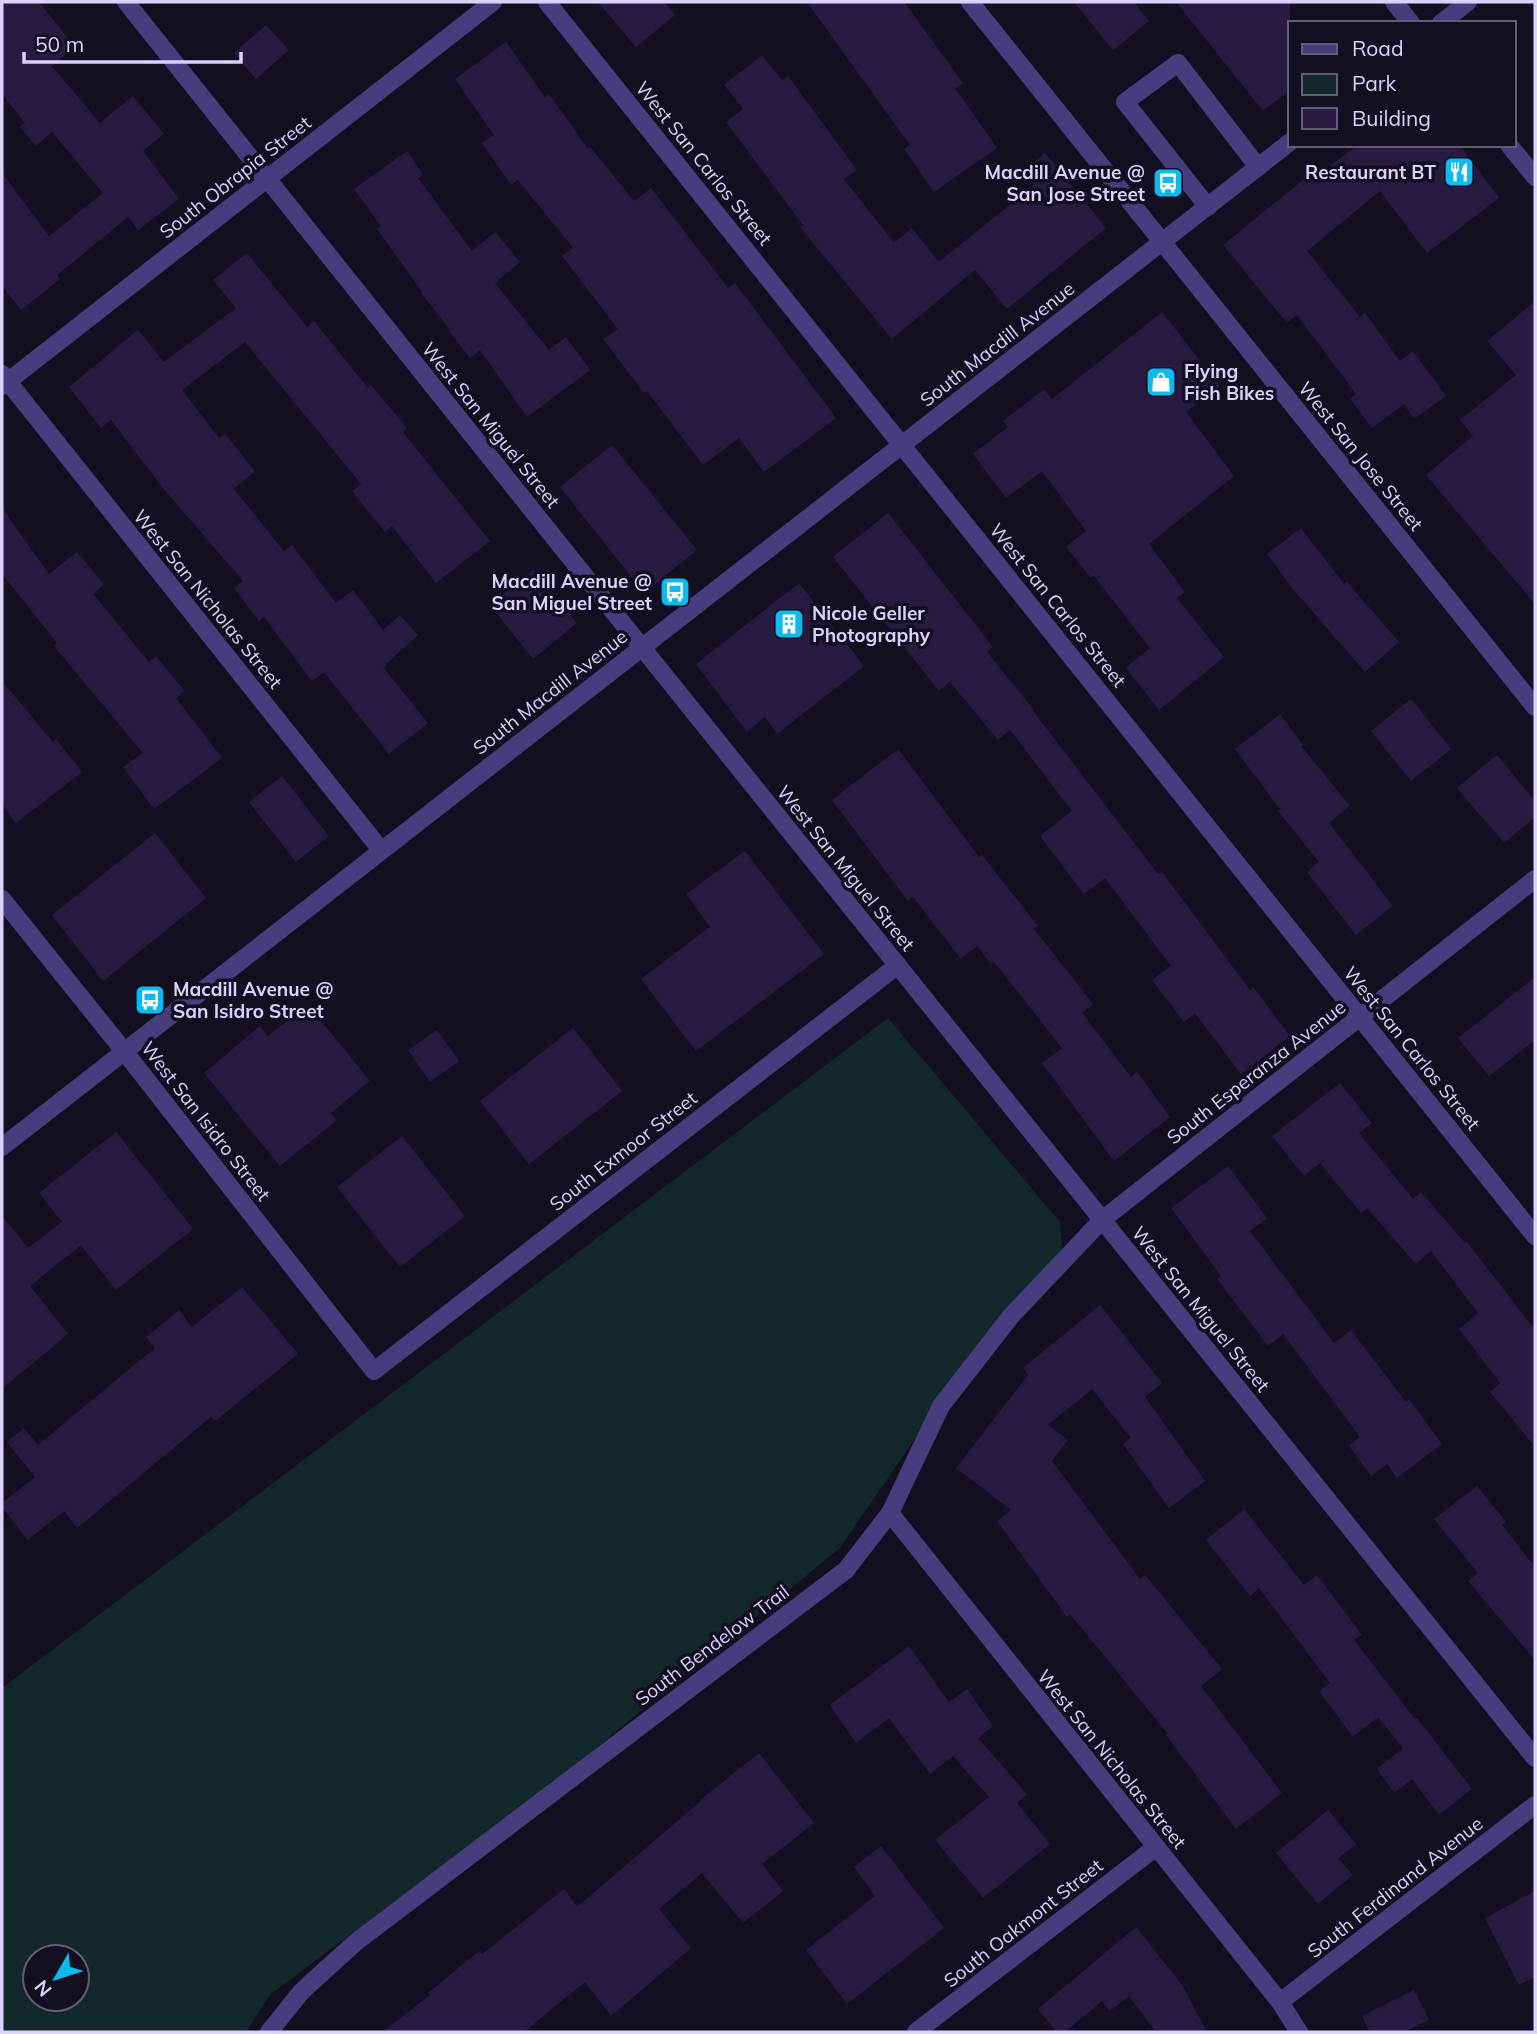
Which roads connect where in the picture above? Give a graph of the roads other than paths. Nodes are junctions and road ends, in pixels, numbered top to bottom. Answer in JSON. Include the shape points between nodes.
{"nodes":[{"id":1,"x":126,"y":2,"type":"edge"},
{"id":2,"x":494,"y":2,"type":"edge"},
{"id":3,"x":547,"y":2,"type":"edge"},
{"id":4,"x":970,"y":2,"type":"edge"},
{"id":5,"x":1394,"y":2,"type":"edge"},
{"id":6,"x":1468,"y":2,"type":"edge"},
{"id":7,"x":1409,"y":21,"type":"edge"},
{"id":8,"x":1444,"y":21,"type":"edge"},
{"id":9,"x":1288,"y":144,"type":"edge"},
{"id":10,"x":1512,"y":147,"type":"edge"},
{"id":11,"x":1258,"y":167,"type":"junction"},
{"id":12,"x":1535,"y":177,"type":"edge"},
{"id":13,"x":267,"y":179,"type":"junction"},
{"id":14,"x":1208,"y":206,"type":"junction"},
{"id":15,"x":1163,"y":242,"type":"junction"},
{"id":16,"x":4,"y":381,"type":"edge"},
{"id":17,"x":903,"y":444,"type":"junction"},
{"id":18,"x":642,"y":648,"type":"junction"},
{"id":19,"x":1535,"y":707,"type":"edge"},
{"id":20,"x":381,"y":850,"type":"junction"},
{"id":21,"x":1535,"y":879,"type":"edge"},
{"id":22,"x":2,"y":900,"type":"edge"},
{"id":23,"x":898,"y":965,"type":"junction"},
{"id":24,"x":1360,"y":1018,"type":"junction"},
{"id":25,"x":124,"y":1051,"type":"junction"},
{"id":26,"x":2,"y":1147,"type":"edge"},
{"id":27,"x":1102,"y":1220,"type":"junction"},
{"id":28,"x":1535,"y":1236,"type":"edge"},
{"id":29,"x":374,"y":1371,"type":"joint"},
{"id":30,"x":890,"y":1513,"type":"junction"},
{"id":31,"x":1535,"y":1758,"type":"edge"},
{"id":32,"x":1535,"y":1805,"type":"edge"},
{"id":33,"x":1156,"y":1846,"type":"junction"},
{"id":34,"x":1280,"y":2002,"type":"junction"},
{"id":35,"x":269,"y":2032,"type":"edge"},
{"id":36,"x":916,"y":2032,"type":"edge"},
{"id":37,"x":1299,"y":2032,"type":"edge"}],
"edges":[{"from":1,"to":13,"type":"street","name":"West San Miguel Street"},
{"from":2,"to":13,"type":"street","name":"South Obrapia Street"},
{"from":3,"to":17,"type":"street","name":"West San Carlos Street"},
{"from":4,"to":15,"type":"street","name":"West San Jose Street"},
{"from":5,"to":7,"type":"street"},
{"from":6,"to":8,"type":"street"},
{"from":9,"to":11,"type":"street","name":"South Macdill Avenue"},
{"from":10,"to":12,"type":"street"},
{"from":11,"to":14,"type":"street","name":"South Macdill Avenue"},
{"from":11,"to":14,"type":"street","via":[[1178,63],[1125,102]]},
{"from":13,"to":16,"type":"street","name":"South Obrapia Street"},
{"from":13,"to":18,"type":"street","name":"West San Miguel Street"},
{"from":14,"to":15,"type":"street","name":"South Macdill Avenue"},
{"from":15,"to":17,"type":"street","name":"South Macdill Avenue"},
{"from":15,"to":19,"type":"street","name":"West San Jose Street"},
{"from":16,"to":20,"type":"street","name":"West San Nicholas Street"},
{"from":17,"to":18,"type":"street","name":"South Macdill Avenue"},
{"from":17,"to":24,"type":"street","name":"West San Carlos Street"},
{"from":18,"to":20,"type":"street","name":"South Macdill Avenue"},
{"from":18,"to":23,"type":"street","name":"West San Miguel Street"},
{"from":20,"to":25,"type":"street","name":"South Macdill Avenue"},
{"from":21,"to":24,"type":"street","name":"South Esperanza Avenue"},
{"from":22,"to":25,"type":"street","name":"West San Isidro Street"},
{"from":23,"to":27,"type":"street","name":"West San Miguel Street"},
{"from":23,"to":29,"type":"street","name":"South Exmoor Street"},
{"from":24,"to":27,"type":"street","name":"South Esperanza Avenue"},
{"from":24,"to":28,"type":"street","name":"West San Carlos Street"},
{"from":25,"to":26,"type":"street","name":"South Macdill Avenue"},
{"from":25,"to":29,"type":"street","name":"West San Isidro Street"},
{"from":27,"to":30,"type":"street","name":"South Bendelow Trail","via":[[1011,1316],[941,1406]]},
{"from":27,"to":31,"type":"street","name":"West San Miguel Street"},
{"from":30,"to":33,"type":"street","name":"West San Nicholas Street"},
{"from":30,"to":35,"type":"street","name":"South Bendelow Trail","via":[[846,1570],[356,1942],[302,1991]]},
{"from":32,"to":34,"type":"street","name":"South Ferdinand Avenue"},
{"from":33,"to":34,"type":"street","name":"West San Nicholas Street"},
{"from":33,"to":36,"type":"street","name":"South Oakmont Street"},
{"from":34,"to":37,"type":"street","name":"West San Nicholas Street"}]}
